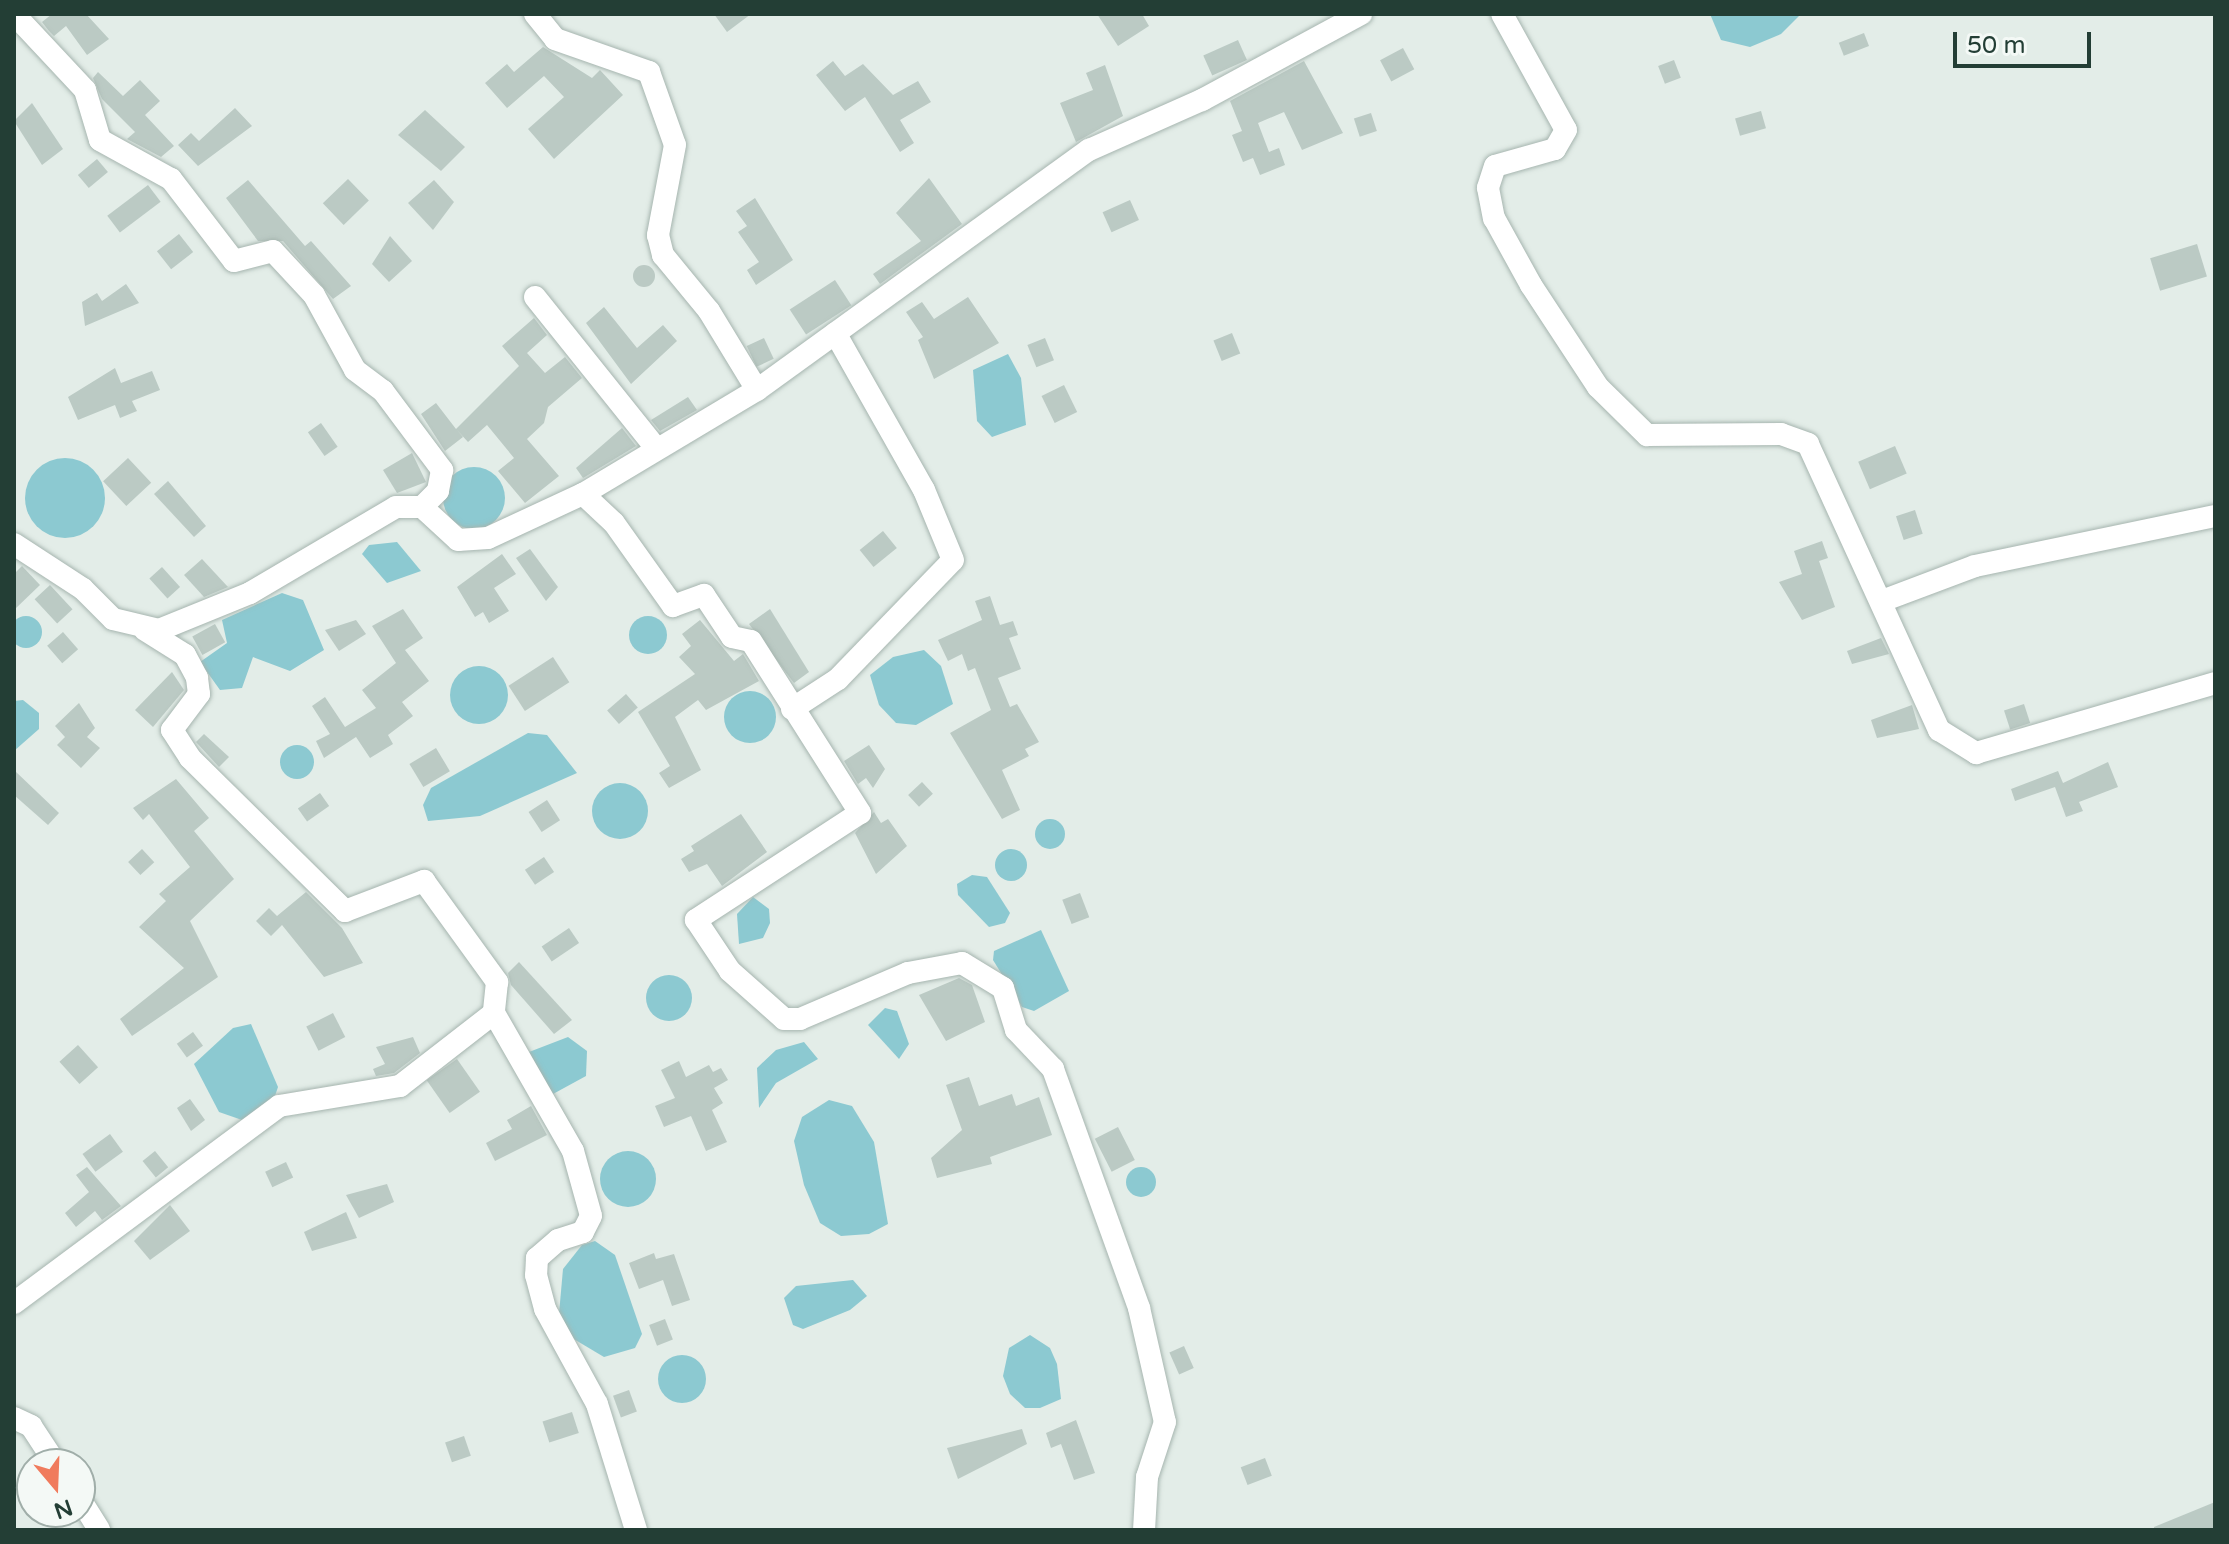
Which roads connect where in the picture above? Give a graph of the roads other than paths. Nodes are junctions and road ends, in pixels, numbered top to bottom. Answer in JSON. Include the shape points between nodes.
{"nodes":[{"id":1,"x":14,"y":14,"type":"edge"},
{"id":2,"x":535,"y":14,"type":"edge"},
{"id":3,"x":1361,"y":14,"type":"edge"},
{"id":4,"x":1502,"y":14,"type":"edge"},
{"id":5,"x":535,"y":297,"type":"dead end"},
{"id":6,"x":835,"y":333,"type":"junction"},
{"id":7,"x":757,"y":390,"type":"junction"},
{"id":8,"x":655,"y":447,"type":"junction"},
{"id":9,"x":583,"y":494,"type":"junction"},
{"id":10,"x":422,"y":507,"type":"junction"},
{"id":11,"x":2215,"y":516,"type":"edge"},
{"id":12,"x":14,"y":544,"type":"edge"},
{"id":13,"x":1882,"y":601,"type":"junction"},
{"id":14,"x":145,"y":630,"type":"junction"},
{"id":15,"x":2215,"y":683,"type":"edge"},
{"id":16,"x":792,"y":709,"type":"junction"},
{"id":17,"x":494,"y":1013,"type":"junction"},
{"id":18,"x":14,"y":1303,"type":"edge"},
{"id":19,"x":14,"y":1418,"type":"edge"},
{"id":20,"x":45,"y":1448,"type":"edge"},
{"id":21,"x":636,"y":1530,"type":"edge"},
{"id":22,"x":1144,"y":1530,"type":"edge"}],
"edges":[{"from":1,"to":10,"type":"street","via":[[79,82],[100,140],[171,179],[234,261],[273,251],[314,295],[355,370],[383,391],[442,470],[438,491]]},
{"from":2,"to":7,"type":"street","via":[[555,39],[649,72],[675,145],[658,235],[663,255],[709,311]]},
{"from":3,"to":6,"type":"street","via":[[1202,100],[1089,150]]},
{"from":4,"to":13,"type":"street","via":[[1566,130],[1555,149],[1495,166],[1488,188],[1494,218],[1531,285],[1598,387],[1647,435],[1781,434],[1808,444]]},
{"from":5,"to":8,"type":"street"},
{"from":6,"to":7,"type":"street"},
{"from":6,"to":16,"type":"street","via":[[931,504],[953,560],[838,679]]},
{"from":7,"to":8,"type":"street"},
{"from":8,"to":9,"type":"street"},
{"from":9,"to":10,"type":"street","via":[[470,542]]},
{"from":9,"to":16,"type":"street","via":[[614,523],[673,606],[704,595],[732,637],[751,641]]},
{"from":10,"to":14,"type":"street","via":[[380,513],[250,593],[199,618]]},
{"from":11,"to":13,"type":"street","via":[[1975,566]]},
{"from":12,"to":14,"type":"street","via":[[83,589],[113,619]]},
{"from":13,"to":15,"type":"street","via":[[1939,730],[1976,753]]},
{"from":14,"to":17,"type":"street","via":[[185,655],[197,678],[199,694],[172,730],[190,758],[345,911],[411,882],[433,888],[497,982]]},
{"from":16,"to":22,"type":"street","via":[[860,816],[788,855],[699,918],[698,926],[730,971],[784,1019],[800,1019],[942,963],[962,963],[1003,988],[1016,1030],[1053,1069],[1139,1308],[1165,1422],[1147,1477]]},
{"from":17,"to":18,"type":"street","via":[[400,1086],[279,1106]]},
{"from":17,"to":21,"type":"street","via":[[573,1151],[591,1216],[583,1232],[537,1258],[536,1275],[545,1309],[597,1404]]},
{"from":19,"to":20,"type":"street","via":[[31,1426]]}]}
